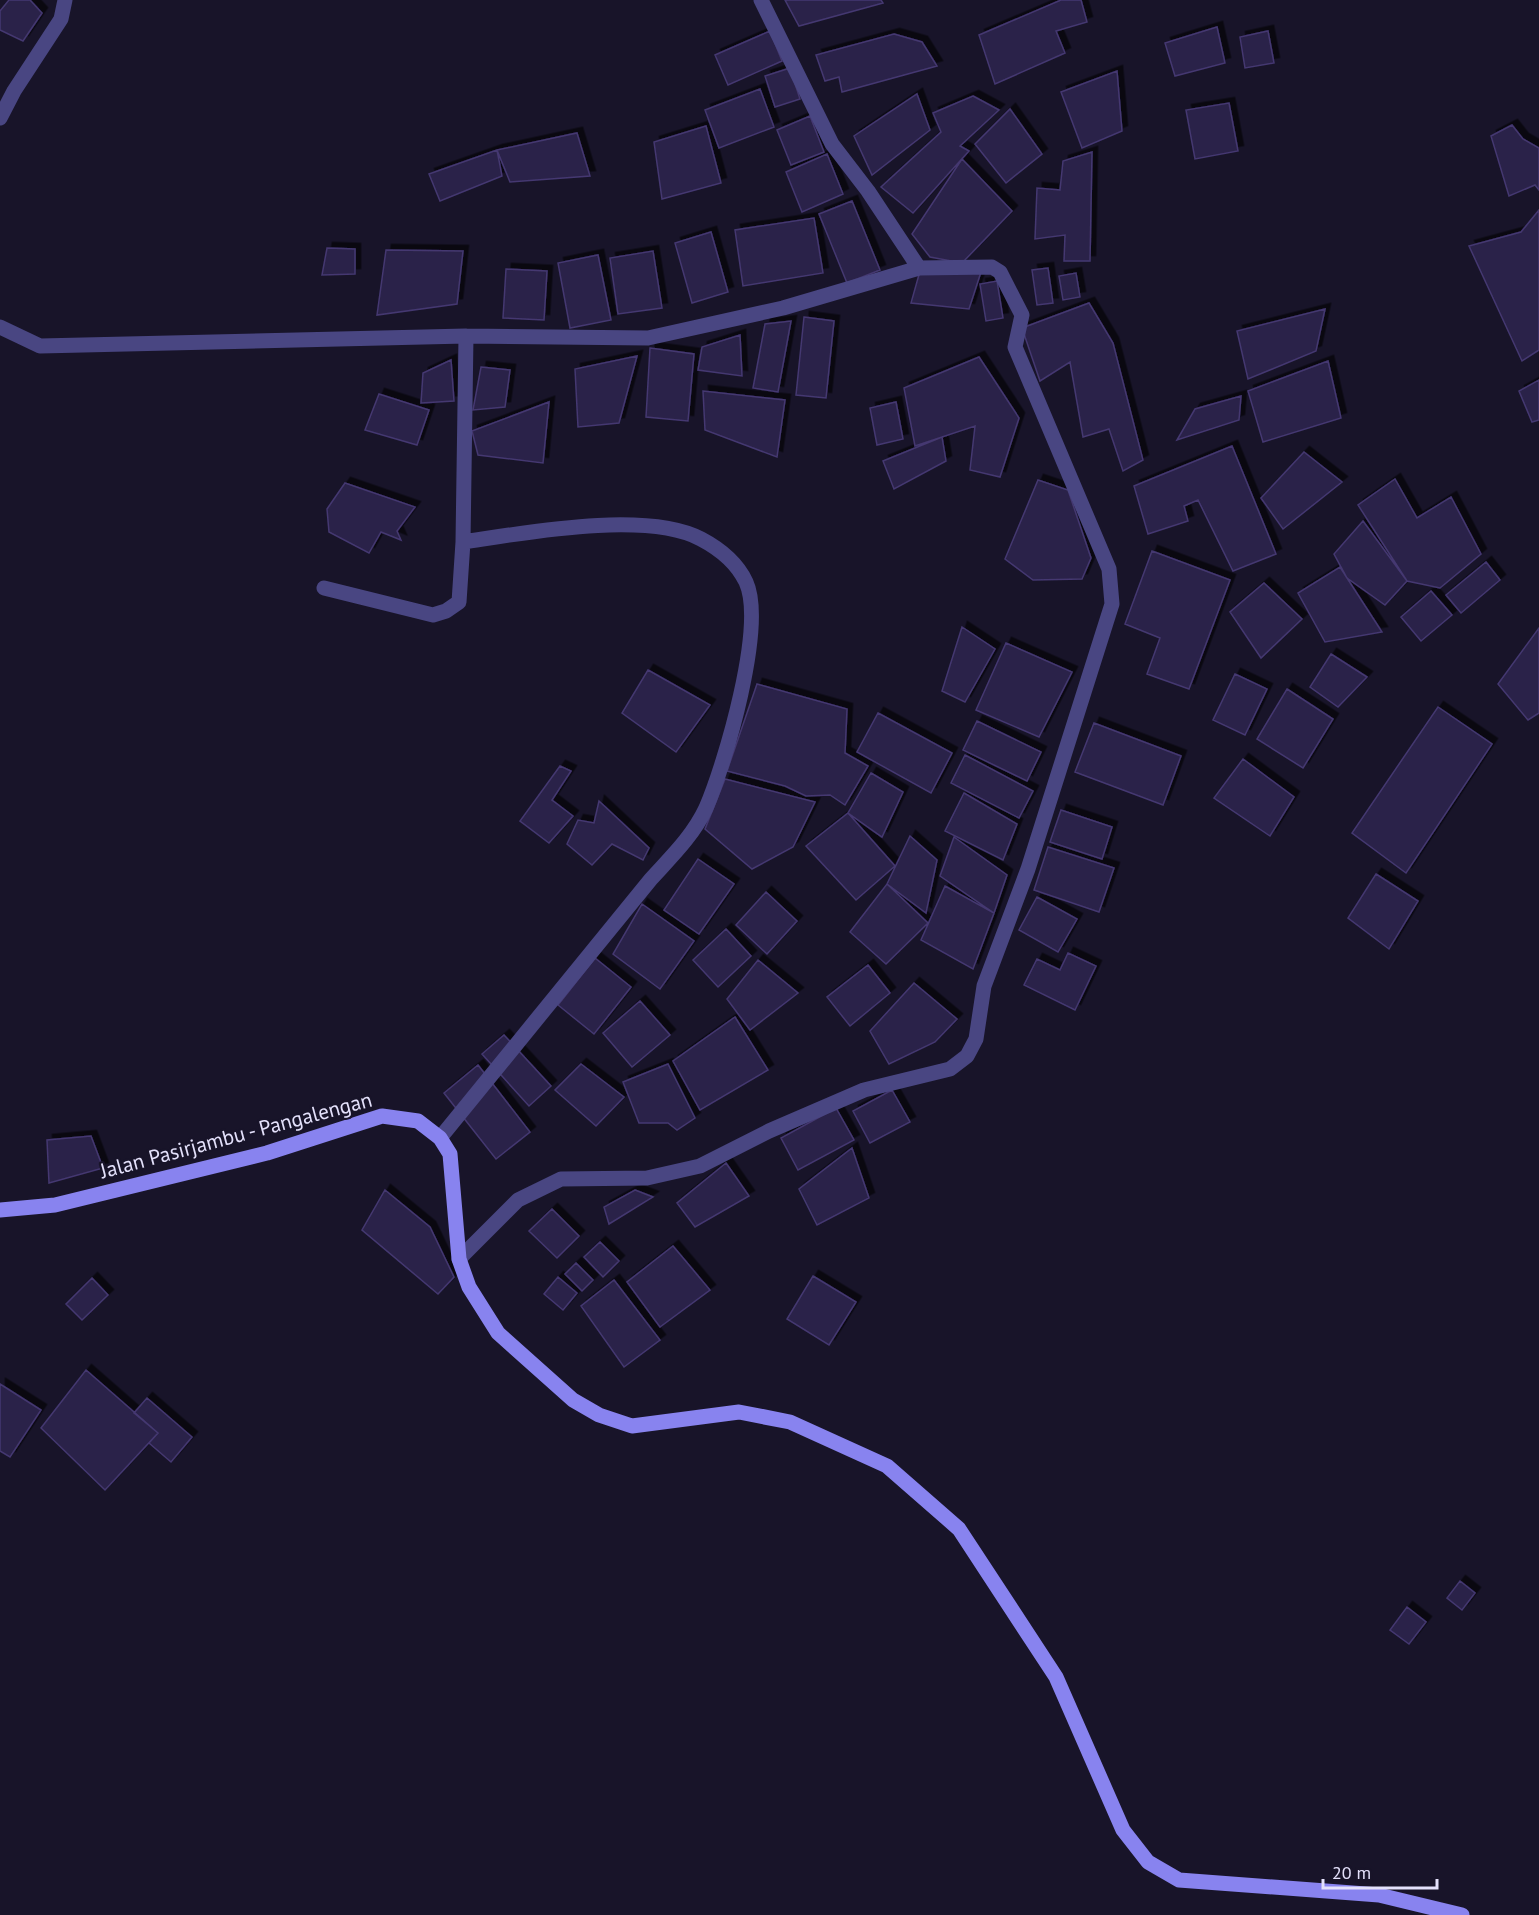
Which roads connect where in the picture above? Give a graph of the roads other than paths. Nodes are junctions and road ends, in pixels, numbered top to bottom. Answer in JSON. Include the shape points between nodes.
{"nodes":[{"id":1,"x":64,"y":0,"type":"edge"},
{"id":2,"x":761,"y":0,"type":"edge"},
{"id":3,"x":0,"y":118,"type":"edge"},
{"id":4,"x":919,"y":268,"type":"junction"},
{"id":5,"x":0,"y":327,"type":"edge"},
{"id":6,"x":466,"y":336,"type":"junction"},
{"id":7,"x":463,"y":542,"type":"junction"},
{"id":8,"x":324,"y":588,"type":"dead end"},
{"id":9,"x":440,"y":1138,"type":"junction"},
{"id":10,"x":0,"y":1210,"type":"edge"},
{"id":11,"x":459,"y":1259,"type":"junction"},
{"id":12,"x":1462,"y":1915,"type":"edge"}],
"edges":[{"from":1,"to":3,"type":"street","via":[[61,20]]},
{"from":2,"to":4,"type":"street","via":[[832,144]]},
{"from":4,"to":6,"type":"street","via":[[783,308],[648,338]]},
{"from":4,"to":11,"type":"street","via":[[992,267],[1000,272],[1022,315],[1016,347],[1029,384],[1109,569],[1112,589],[1112,604],[1028,869],[984,986],[976,1039],[967,1056],[950,1069],[864,1090],[700,1166],[647,1178],[561,1179],[518,1200]]},
{"from":5,"to":6,"type":"street","via":[[40,346]]},
{"from":6,"to":7,"type":"street"},
{"from":7,"to":8,"type":"street","via":[[459,602],[440,614]]},
{"from":7,"to":9,"type":"street","via":[[558,527],[645,526],[680,531],[699,538],[733,562],[747,583],[751,614],[742,698],[706,809],[684,843]]},
{"from":9,"to":10,"type":"main road","name":"Jalan Pasirjambu - Pangalengan","via":[[418,1121],[382,1116],[267,1153],[55,1205]]},
{"from":9,"to":11,"type":"main road","via":[[450,1154]]},
{"from":11,"to":12,"type":"main road","via":[[469,1287],[498,1333],[573,1400],[599,1416],[632,1426],[739,1412],[790,1422],[886,1466],[959,1529],[1056,1677],[1123,1830],[1148,1863],[1179,1880],[1379,1895]]}]}
